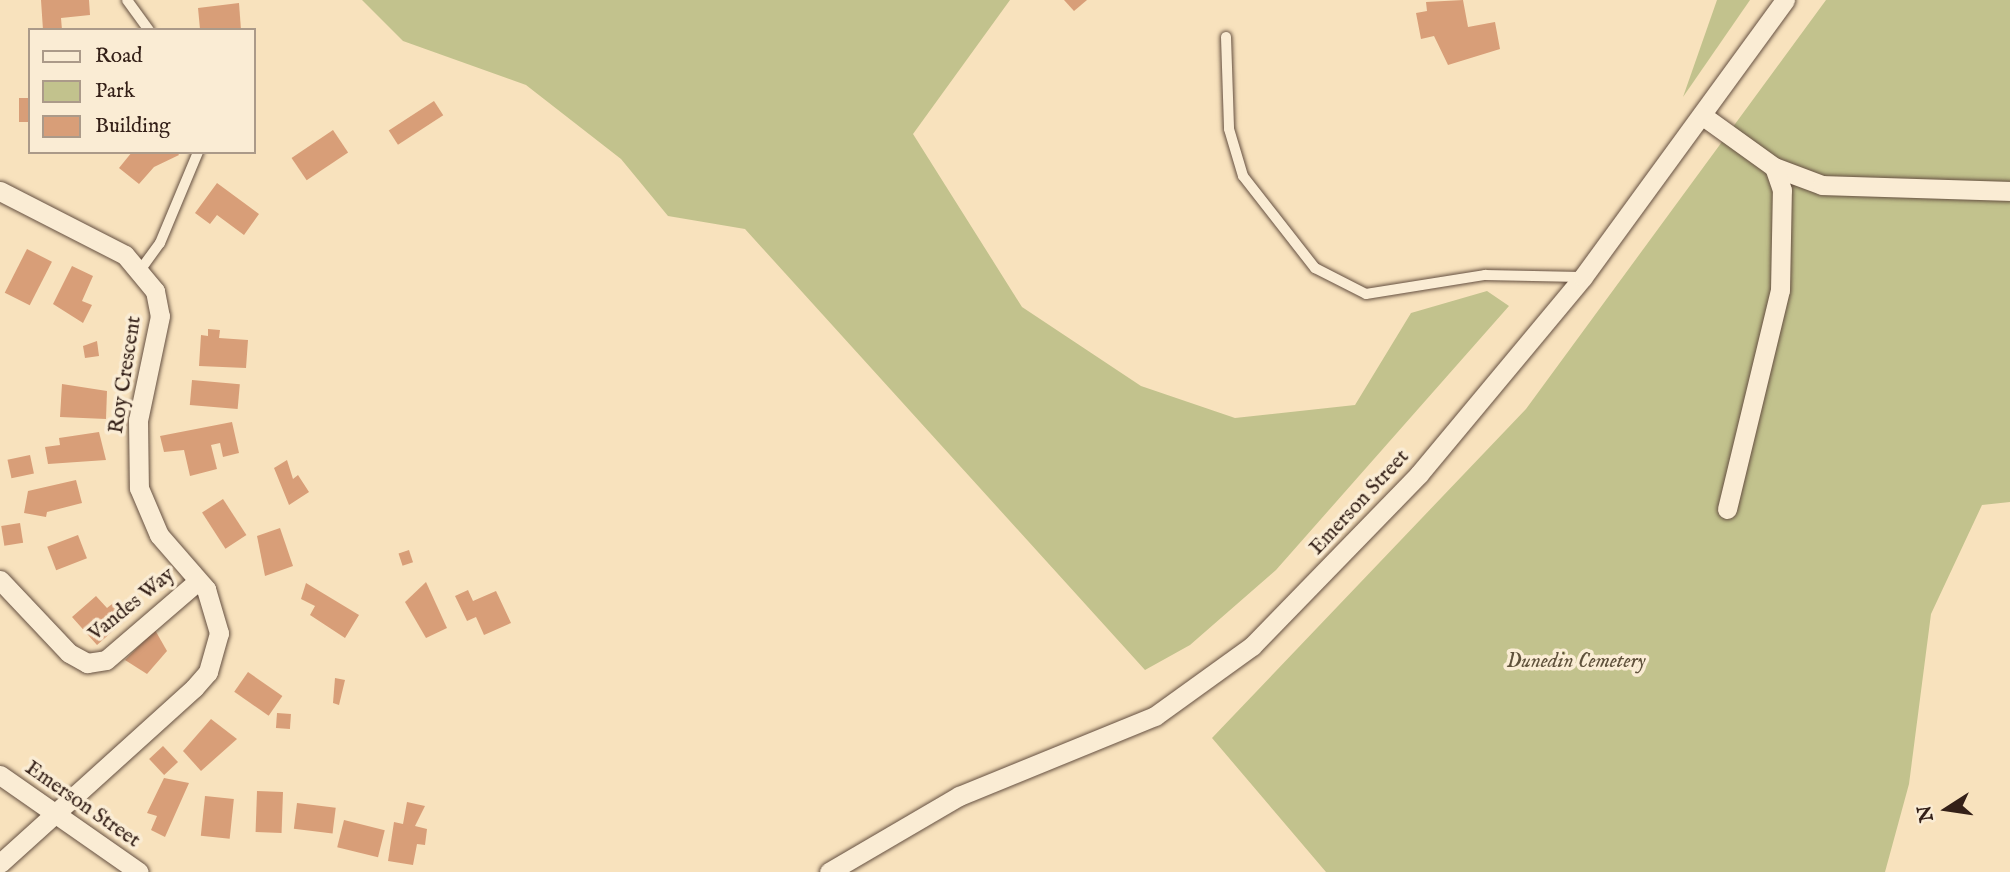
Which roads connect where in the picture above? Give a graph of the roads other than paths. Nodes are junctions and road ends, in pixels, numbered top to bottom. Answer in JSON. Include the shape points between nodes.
{"nodes":[{"id":1,"x":127,"y":0,"type":"edge"},
{"id":2,"x":1785,"y":0,"type":"edge"},
{"id":3,"x":148,"y":28,"type":"edge"},
{"id":4,"x":1226,"y":37,"type":"dead end"},
{"id":5,"x":1703,"y":116,"type":"junction"},
{"id":6,"x":197,"y":154,"type":"edge"},
{"id":7,"x":1774,"y":167,"type":"junction"},
{"id":8,"x":0,"y":191,"type":"edge"},
{"id":9,"x":2010,"y":191,"type":"edge"},
{"id":10,"x":141,"y":269,"type":"junction"},
{"id":11,"x":1583,"y":277,"type":"junction"},
{"id":12,"x":1727,"y":509,"type":"dead end"},
{"id":13,"x":0,"y":580,"type":"edge"},
{"id":14,"x":198,"y":581,"type":"junction"},
{"id":15,"x":0,"y":775,"type":"edge"},
{"id":16,"x":55,"y":815,"type":"junction"},
{"id":17,"x":0,"y":863,"type":"edge"},
{"id":18,"x":139,"y":872,"type":"edge"},
{"id":19,"x":829,"y":872,"type":"edge"}],
"edges":[{"from":1,"to":3,"type":"lane"},
{"from":2,"to":5,"type":"street","name":"Emerson Street"},
{"from":4,"to":11,"type":"lane","via":[[1229,129],[1243,176],[1315,268],[1366,294],[1485,275]]},
{"from":5,"to":7,"type":"street"},
{"from":5,"to":11,"type":"street","name":"Emerson Street"},
{"from":6,"to":10,"type":"lane","via":[[160,243]]},
{"from":7,"to":9,"type":"street","via":[[1822,184]]},
{"from":7,"to":12,"type":"street","via":[[1782,190],[1780,290]]},
{"from":8,"to":10,"type":"street","via":[[107,244]]},
{"from":10,"to":14,"type":"street","name":"Roy Crescent","via":[[160,316],[138,420],[139,488],[159,535]]},
{"from":11,"to":19,"type":"street","name":"Emerson Street","via":[[1382,516],[1230,665],[1155,716],[959,796]]},
{"from":13,"to":14,"type":"street","name":"Vandes Way","via":[[69,653],[87,663],[106,660]]},
{"from":14,"to":16,"type":"street","name":"Roy Crescent","via":[[216,610],[219,633],[208,672]]},
{"from":15,"to":16,"type":"street","name":"Emerson Street"},
{"from":16,"to":17,"type":"street","name":"Roy Crescent"},
{"from":16,"to":18,"type":"street","name":"Emerson Street"}]}
